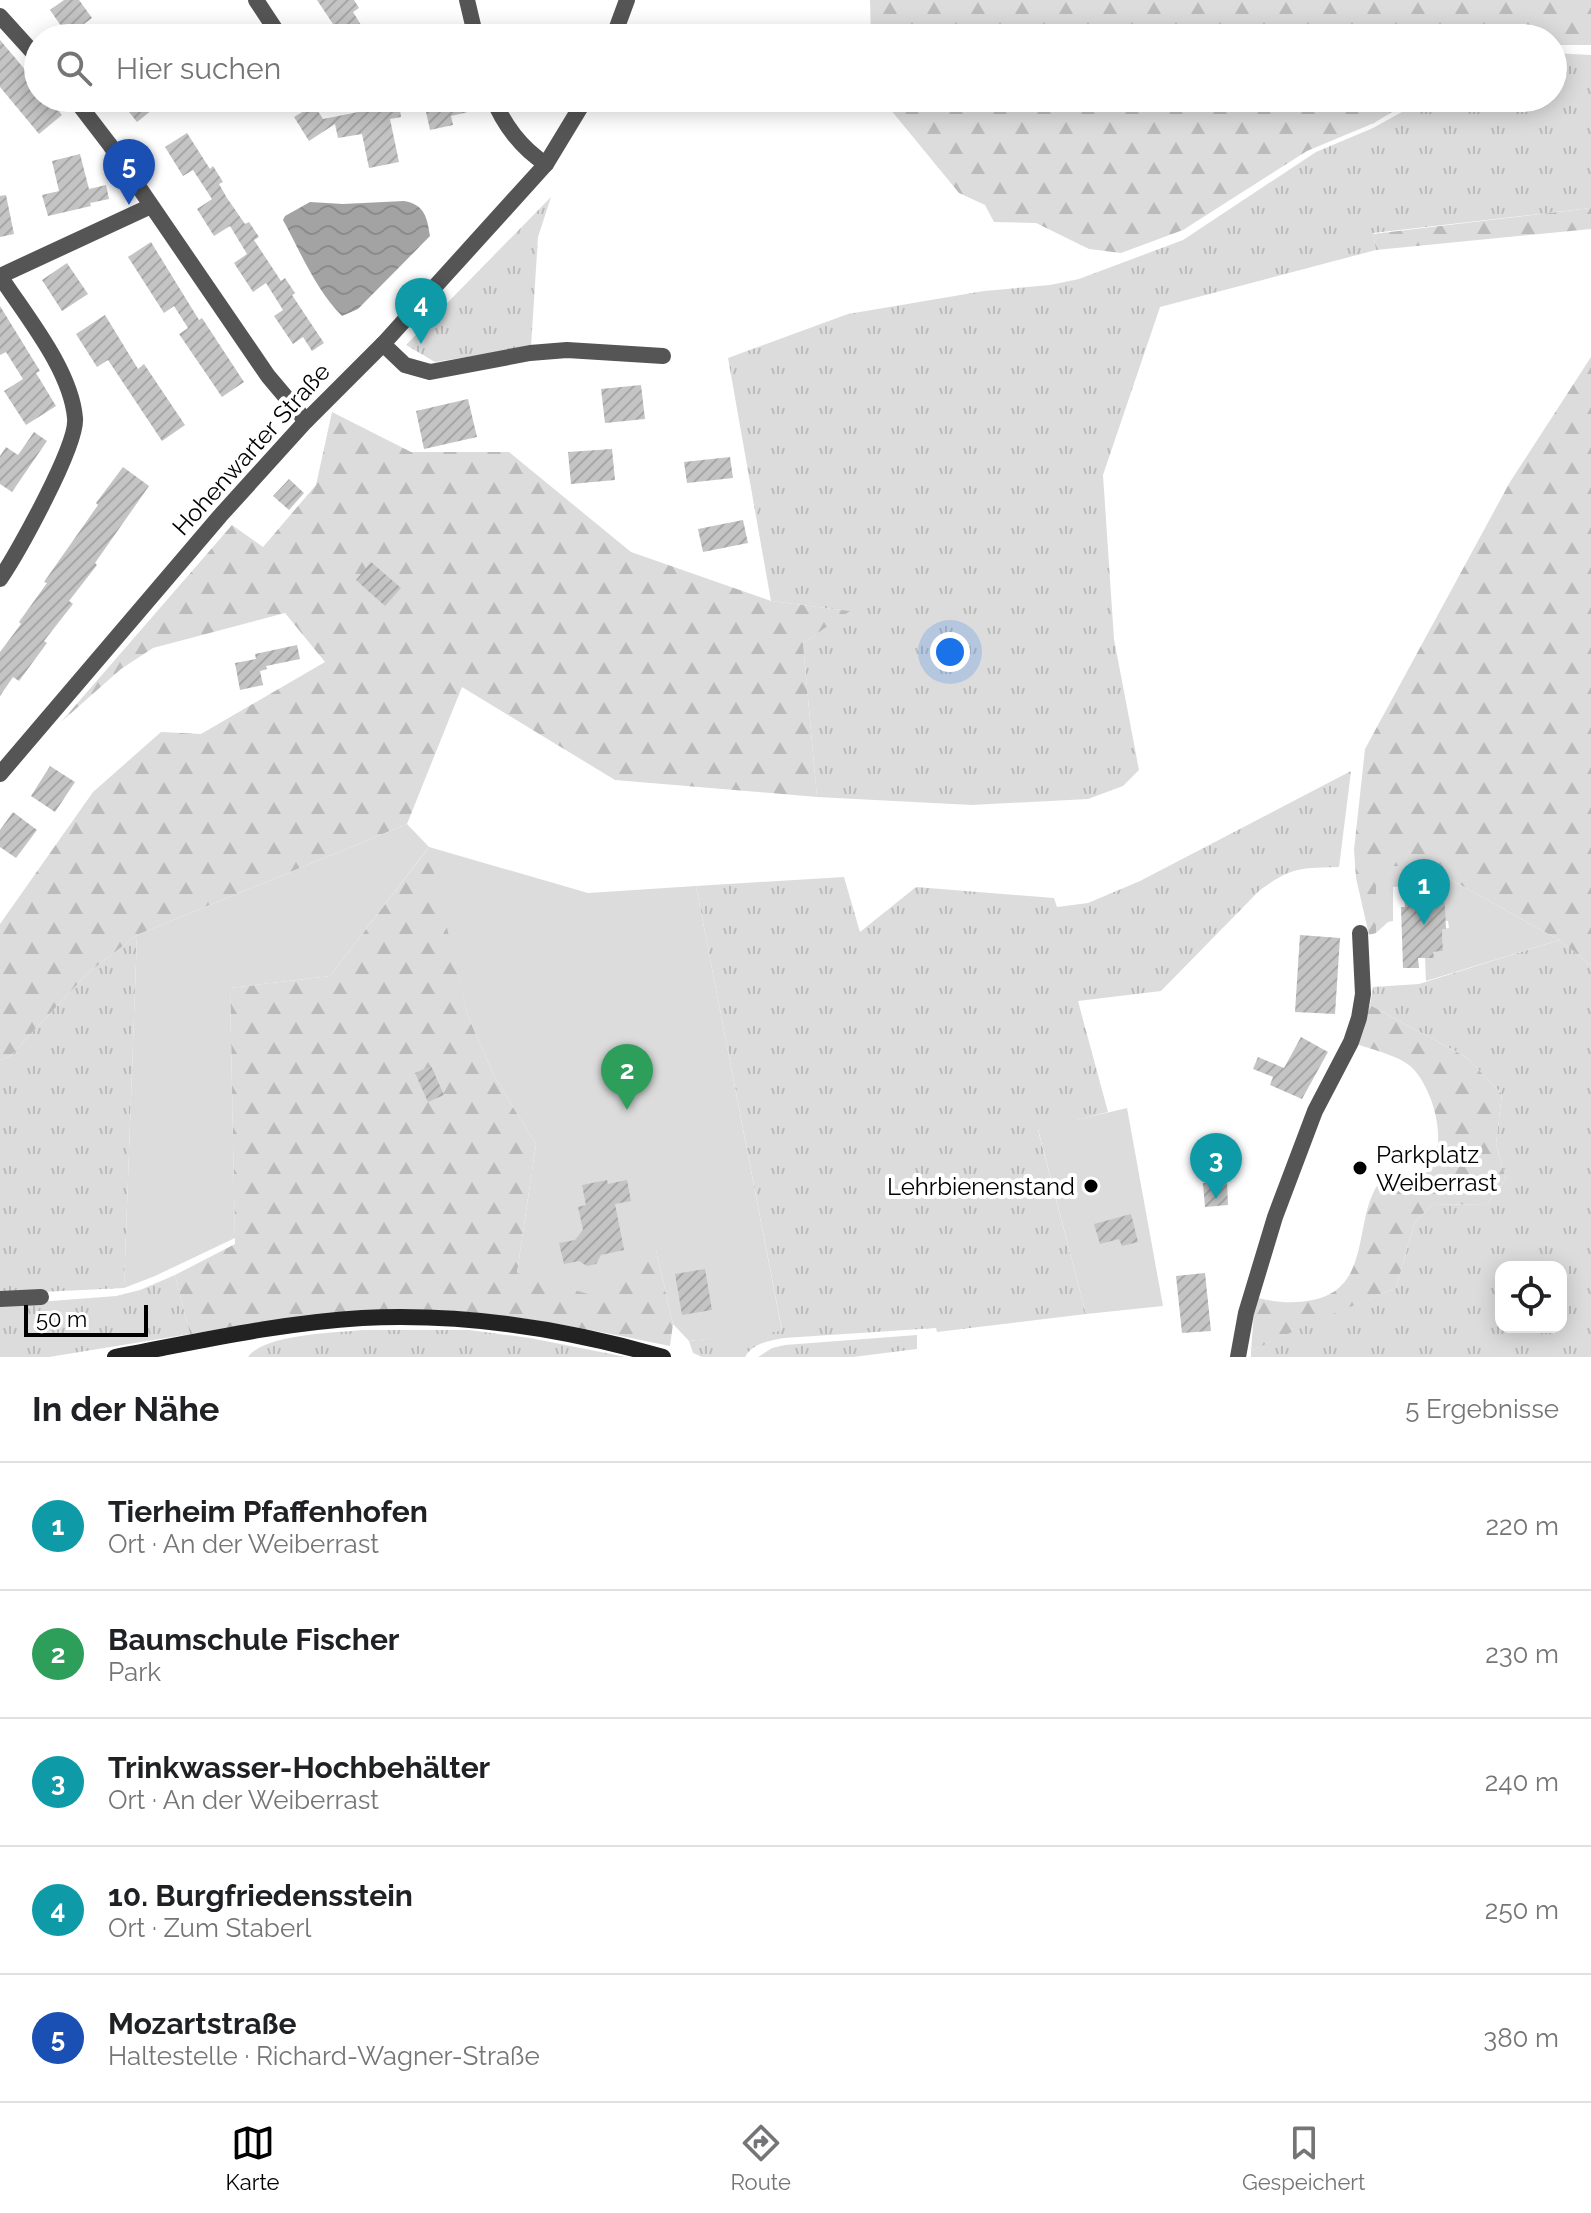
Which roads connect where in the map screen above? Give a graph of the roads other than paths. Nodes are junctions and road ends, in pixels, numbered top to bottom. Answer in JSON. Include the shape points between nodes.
{"nodes":[{"id":1,"x":256,"y":0,"type":"edge"},
{"id":2,"x":467,"y":0,"type":"edge"},
{"id":3,"x":627,"y":0,"type":"edge"},
{"id":4,"x":0,"y":16,"type":"edge"},
{"id":5,"x":272,"y":24,"type":"edge"},
{"id":6,"x":473,"y":24,"type":"edge"},
{"id":7,"x":618,"y":24,"type":"edge"},
{"id":8,"x":24,"y":43,"type":"edge"},
{"id":9,"x":84,"y":112,"type":"edge"},
{"id":10,"x":501,"y":112,"type":"edge"},
{"id":11,"x":578,"y":112,"type":"edge"},
{"id":12,"x":546,"y":164,"type":"junction"},
{"id":13,"x":151,"y":206,"type":"junction"},
{"id":14,"x":0,"y":276,"type":"edge"},
{"id":15,"x":383,"y":344,"type":"junction"},
{"id":16,"x":663,"y":356,"type":"dead end"},
{"id":17,"x":306,"y":421,"type":"junction"},
{"id":18,"x":0,"y":579,"type":"edge"},
{"id":19,"x":0,"y":774,"type":"edge"},
{"id":20,"x":1360,"y":933,"type":"dead end"},
{"id":21,"x":41,"y":1297,"type":"dead end"},
{"id":22,"x":0,"y":1299,"type":"edge"},
{"id":23,"x":115,"y":1357,"type":"edge"},
{"id":24,"x":663,"y":1357,"type":"edge"},
{"id":25,"x":1238,"y":1357,"type":"edge"}],
"edges":[{"from":1,"to":5,"type":"street"},
{"from":2,"to":6,"type":"street"},
{"from":3,"to":7,"type":"street"},
{"from":4,"to":8,"type":"street"},
{"from":9,"to":13,"type":"street"},
{"from":10,"to":12,"type":"street","via":[[527,150]]},
{"from":11,"to":12,"type":"street","name":"Hohenwarter Straße"},
{"from":12,"to":15,"type":"street","name":"Hohenwarter Straße"},
{"from":13,"to":14,"type":"street"},
{"from":13,"to":17,"type":"street","via":[[268,376]]},
{"from":14,"to":18,"type":"street","via":[[55,362],[76,419],[65,456]]},
{"from":15,"to":16,"type":"street","via":[[405,365],[430,372],[567,350]]},
{"from":15,"to":17,"type":"street","name":"Hohenwarter Straße"},
{"from":17,"to":19,"type":"street","name":"Hohenwarter Straße"},
{"from":20,"to":25,"type":"street","via":[[1359,1018],[1315,1111],[1275,1217]]},
{"from":21,"to":22,"type":"street"},
{"from":23,"to":24,"type":"main road","via":[[322,1323],[389,1318],[509,1325]]}]}
